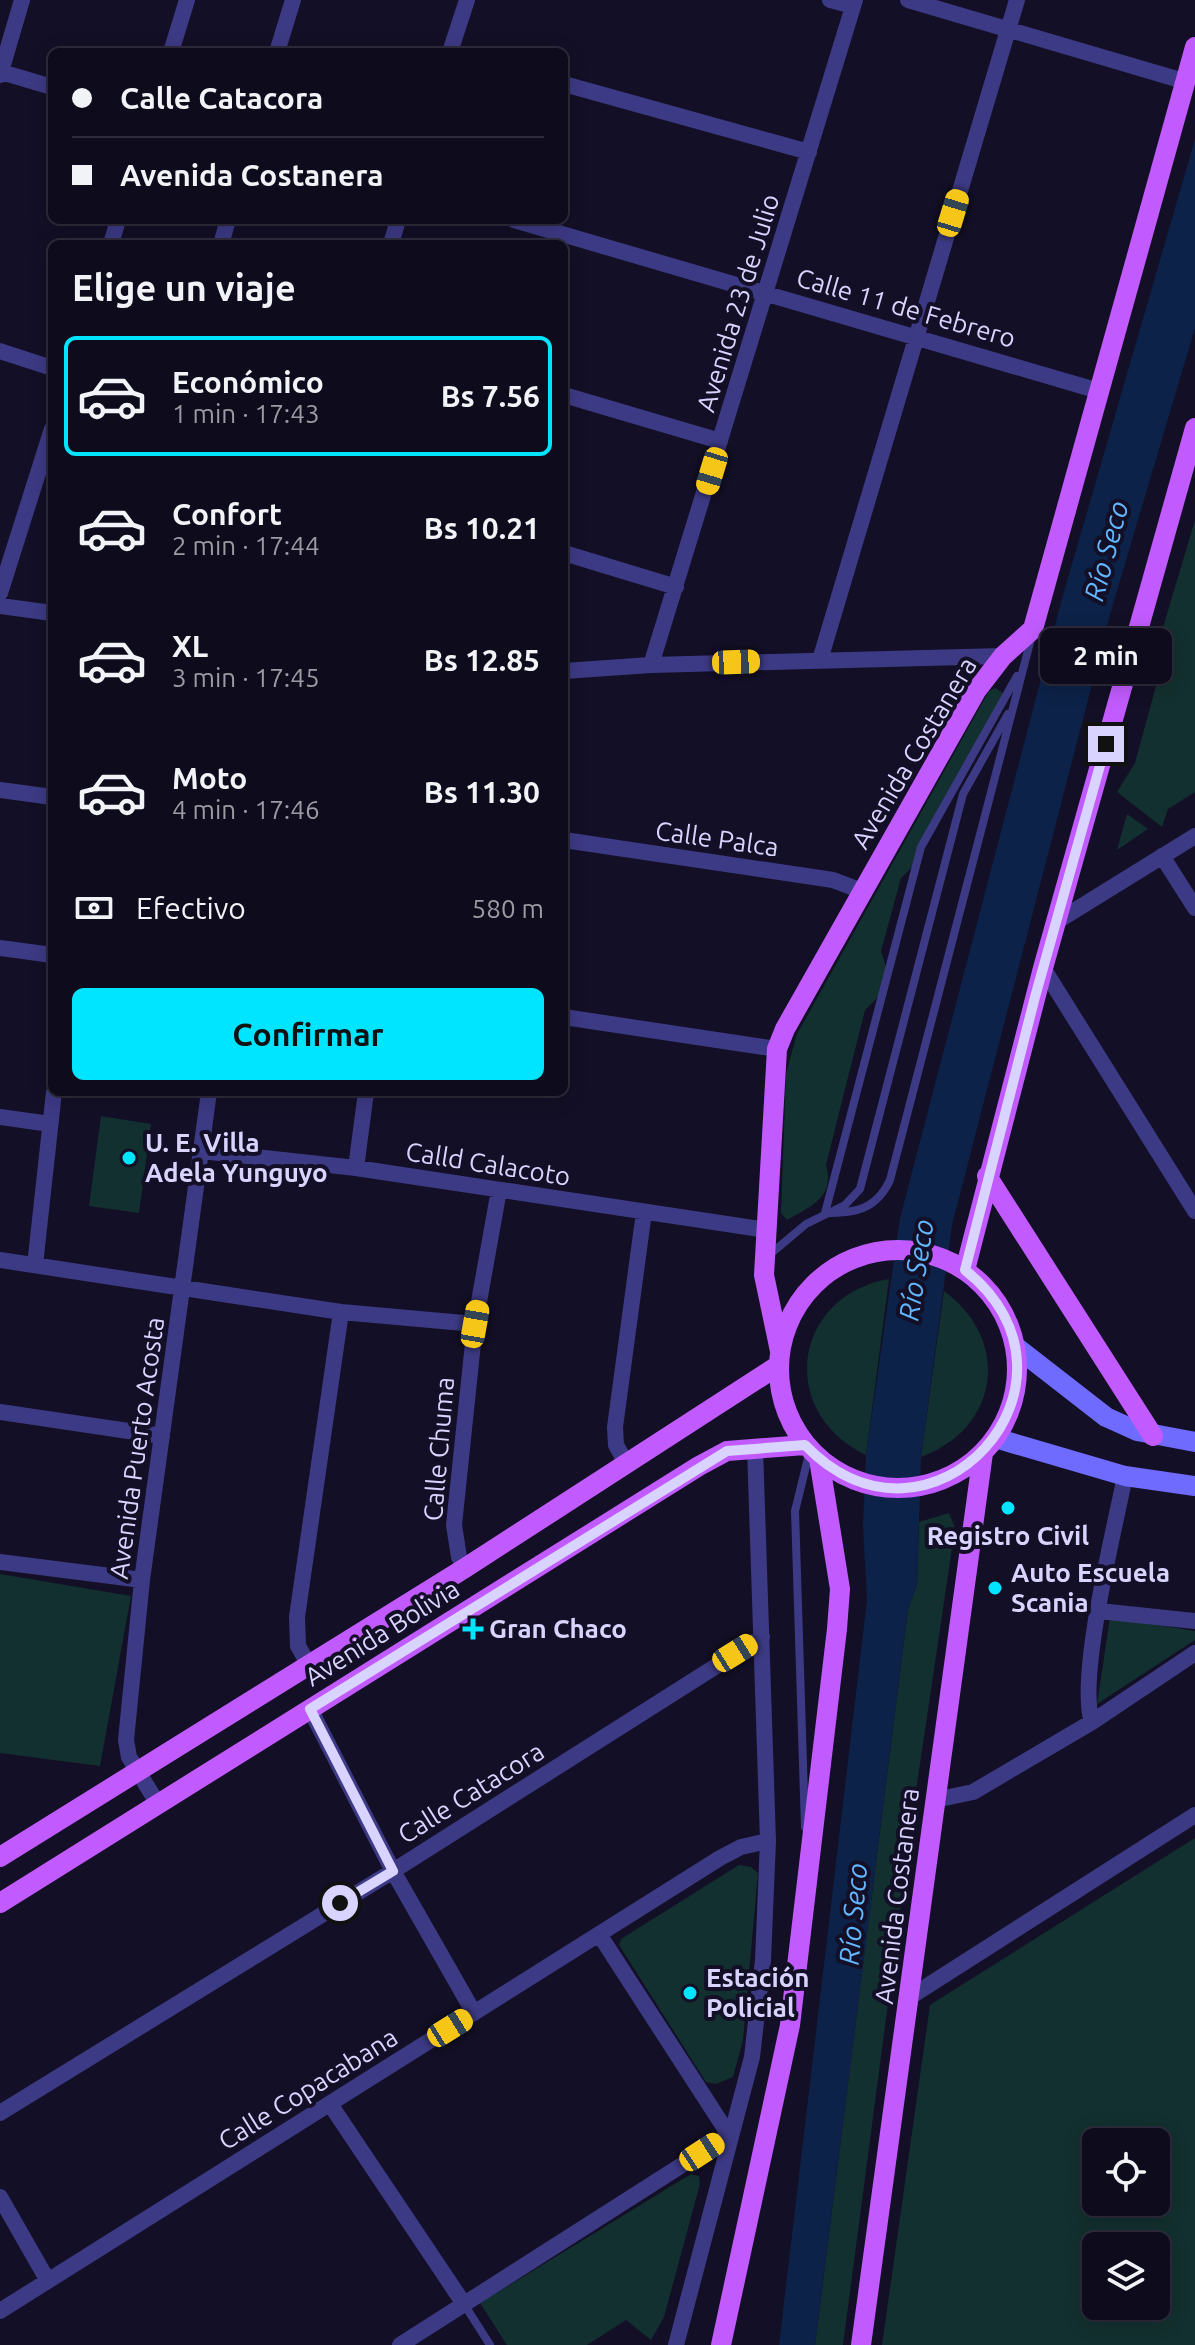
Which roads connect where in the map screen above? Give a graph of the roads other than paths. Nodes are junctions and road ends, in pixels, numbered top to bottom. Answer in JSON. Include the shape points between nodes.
{"nodes":[{"id":1,"x":187,"y":0,"type":"edge"},
{"id":2,"x":293,"y":0,"type":"edge"},
{"id":3,"x":467,"y":0,"type":"edge"},
{"id":4,"x":830,"y":0,"type":"edge"},
{"id":5,"x":908,"y":0,"type":"edge"},
{"id":6,"x":1017,"y":0,"type":"edge"},
{"id":7,"x":854,"y":3,"type":"edge"},
{"id":8,"x":20,"y":5,"type":"edge"},
{"id":9,"x":0,"y":7,"type":"edge"},
{"id":10,"x":1008,"y":30,"type":"junction"},
{"id":11,"x":1195,"y":47,"type":"edge"},
{"id":12,"x":172,"y":48,"type":"edge"},
{"id":13,"x":278,"y":48,"type":"edge"},
{"id":14,"x":451,"y":48,"type":"edge"},
{"id":15,"x":0,"y":73,"type":"edge"},
{"id":16,"x":1187,"y":82,"type":"junction"},
{"id":17,"x":568,"y":85,"type":"edge"},
{"id":18,"x":48,"y":86,"type":"edge"},
{"id":19,"x":809,"y":152,"type":"junction"},
{"id":20,"x":528,"y":224,"type":"edge"},
{"id":21,"x":766,"y":293,"type":"junction"},
{"id":22,"x":916,"y":335,"type":"junction"},
{"id":23,"x":0,"y":351,"type":"edge"},
{"id":24,"x":48,"y":367,"type":"edge"},
{"id":25,"x":1099,"y":391,"type":"junction"},
{"id":26,"x":568,"y":396,"type":"edge"},
{"id":27,"x":1195,"y":428,"type":"edge"},
{"id":28,"x":720,"y":441,"type":"junction"},
{"id":29,"x":48,"y":442,"type":"edge"},
{"id":30,"x":568,"y":554,"type":"edge"},
{"id":31,"x":676,"y":587,"type":"junction"},
{"id":32,"x":0,"y":593,"type":"edge"},
{"id":33,"x":0,"y":606,"type":"edge"},
{"id":34,"x":48,"y":612,"type":"edge"},
{"id":35,"x":1033,"y":629,"type":"junction"},
{"id":36,"x":1003,"y":656,"type":"junction"},
{"id":37,"x":820,"y":660,"type":"junction"},
{"id":38,"x":1025,"y":663,"type":"junction"},
{"id":39,"x":651,"y":665,"type":"junction"},
{"id":40,"x":568,"y":671,"type":"edge"},
{"id":41,"x":1014,"y":703,"type":"junction"},
{"id":42,"x":0,"y":790,"type":"edge"},
{"id":43,"x":48,"y":796,"type":"edge"},
{"id":44,"x":1195,"y":836,"type":"edge"},
{"id":45,"x":568,"y":841,"type":"edge"},
{"id":46,"x":1162,"y":856,"type":"junction"},
{"id":47,"x":862,"y":891,"type":"junction"},
{"id":48,"x":1195,"y":908,"type":"edge"},
{"id":49,"x":1056,"y":922,"type":"junction"},
{"id":50,"x":0,"y":948,"type":"edge"},
{"id":51,"x":48,"y":954,"type":"edge"},
{"id":52,"x":1043,"y":968,"type":"junction"},
{"id":53,"x":568,"y":1018,"type":"edge"},
{"id":54,"x":777,"y":1049,"type":"junction"},
{"id":55,"x":54,"y":1096,"type":"edge"},
{"id":56,"x":208,"y":1096,"type":"edge"},
{"id":57,"x":365,"y":1096,"type":"edge"},
{"id":58,"x":0,"y":1117,"type":"edge"},
{"id":59,"x":50,"y":1124,"type":"junction"},
{"id":60,"x":201,"y":1151,"type":"junction"},
{"id":61,"x":356,"y":1168,"type":"junction"},
{"id":62,"x":987,"y":1176,"type":"junction"},
{"id":63,"x":499,"y":1190,"type":"junction"},
{"id":64,"x":1195,"y":1211,"type":"edge"},
{"id":65,"x":644,"y":1212,"type":"junction"},
{"id":66,"x":825,"y":1213,"type":"junction"},
{"id":67,"x":767,"y":1230,"type":"junction"},
{"id":68,"x":0,"y":1260,"type":"edge"},
{"id":69,"x":765,"y":1260,"type":"junction"},
{"id":70,"x":35,"y":1265,"type":"junction"},
{"id":71,"x":956,"y":1265,"type":"junction"},
{"id":72,"x":185,"y":1287,"type":"junction"},
{"id":73,"x":341,"y":1312,"type":"junction"},
{"id":74,"x":475,"y":1324,"type":"junction"},
{"id":75,"x":1016,"y":1347,"type":"junction"},
{"id":76,"x":779,"y":1358,"type":"junction"},
{"id":77,"x":0,"y":1412,"type":"edge"},
{"id":78,"x":162,"y":1436,"type":"junction"},
{"id":79,"x":1153,"y":1436,"type":"junction"},
{"id":80,"x":1195,"y":1442,"type":"edge"},
{"id":81,"x":755,"y":1448,"type":"junction"},
{"id":82,"x":982,"y":1452,"type":"junction"},
{"id":83,"x":817,"y":1456,"type":"junction"},
{"id":84,"x":626,"y":1463,"type":"junction"},
{"id":85,"x":1125,"y":1476,"type":"junction"},
{"id":86,"x":1195,"y":1486,"type":"edge"},
{"id":87,"x":0,"y":1562,"type":"edge"},
{"id":88,"x":465,"y":1568,"type":"junction"},
{"id":89,"x":142,"y":1580,"type":"junction"},
{"id":90,"x":1099,"y":1611,"type":"junction"},
{"id":91,"x":1195,"y":1621,"type":"edge"},
{"id":92,"x":762,"y":1637,"type":"junction"},
{"id":93,"x":1195,"y":1653,"type":"edge"},
{"id":94,"x":309,"y":1665,"type":"junction"},
{"id":95,"x":310,"y":1709,"type":"junction"},
{"id":96,"x":1092,"y":1722,"type":"junction"},
{"id":97,"x":137,"y":1772,"type":"junction"},
{"id":98,"x":935,"y":1800,"type":"junction"},
{"id":99,"x":158,"y":1804,"type":"junction"},
{"id":100,"x":1195,"y":1815,"type":"edge"},
{"id":101,"x":768,"y":1841,"type":"junction"},
{"id":102,"x":0,"y":1857,"type":"edge"},
{"id":103,"x":393,"y":1871,"type":"junction"},
{"id":104,"x":806,"y":1886,"type":"junction"},
{"id":105,"x":0,"y":1903,"type":"edge"},
{"id":106,"x":599,"y":1934,"type":"junction"},
{"id":107,"x":910,"y":1997,"type":"junction"},
{"id":108,"x":474,"y":2013,"type":"junction"},
{"id":109,"x":330,"y":2104,"type":"junction"},
{"id":110,"x":0,"y":2113,"type":"edge"},
{"id":111,"x":729,"y":2135,"type":"junction"},
{"id":112,"x":0,"y":2197,"type":"edge"},
{"id":113,"x":48,"y":2281,"type":"junction"},
{"id":114,"x":464,"y":2304,"type":"junction"},
{"id":115,"x":0,"y":2311,"type":"edge"},
{"id":116,"x":400,"y":2345,"type":"edge"},
{"id":117,"x":490,"y":2345,"type":"edge"},
{"id":118,"x":676,"y":2345,"type":"edge"},
{"id":119,"x":721,"y":2345,"type":"edge"},
{"id":120,"x":861,"y":2345,"type":"edge"}],
"edges":[{"from":1,"to":12,"type":"street"},
{"from":2,"to":13,"type":"street"},
{"from":3,"to":14,"type":"street"},
{"from":4,"to":7,"type":"street"},
{"from":5,"to":10,"type":"street"},
{"from":6,"to":10,"type":"street"},
{"from":7,"to":19,"type":"street","name":"Avenida 23 de Julio"},
{"from":8,"to":9,"type":"street"},
{"from":8,"to":15,"type":"street"},
{"from":10,"to":16,"type":"street"},
{"from":10,"to":22,"type":"street"},
{"from":11,"to":16,"type":"main road"},
{"from":15,"to":18,"type":"street"},
{"from":16,"to":25,"type":"main road"},
{"from":17,"to":19,"type":"street"},
{"from":19,"to":21,"type":"street","name":"Avenida 23 de Julio"},
{"from":20,"to":21,"type":"street","name":"Calle 11 de Febrero"},
{"from":21,"to":22,"type":"street","name":"Calle 11 de Febrero"},
{"from":21,"to":28,"type":"street","name":"Avenida 23 de Julio"},
{"from":22,"to":25,"type":"street","name":"Calle 11 de Febrero"},
{"from":22,"to":37,"type":"street"},
{"from":23,"to":24,"type":"street"},
{"from":25,"to":35,"type":"main road"},
{"from":26,"to":28,"type":"street"},
{"from":27,"to":49,"type":"main road"},
{"from":28,"to":31,"type":"street","name":"Avenida 23 de Julio"},
{"from":29,"to":32,"type":"street"},
{"from":30,"to":31,"type":"street"},
{"from":31,"to":39,"type":"street","name":"Avenida 23 de Julio"},
{"from":33,"to":34,"type":"street"},
{"from":35,"to":36,"type":"main road","name":"Avenida Costanera"},
{"from":35,"to":38,"type":"lane"},
{"from":36,"to":37,"type":"street"},
{"from":36,"to":47,"type":"main road","name":"Avenida Costanera","via":[[976,691]]},
{"from":37,"to":39,"type":"street"},
{"from":38,"to":41,"type":"lane"},
{"from":38,"to":66,"type":"lane","via":[[921,847]]},
{"from":39,"to":40,"type":"street"},
{"from":41,"to":66,"type":"lane","via":[[963,794],[860,1189],[845,1205]]},
{"from":41,"to":66,"type":"lane","via":[[890,1180],[863,1211]]},
{"from":42,"to":43,"type":"street"},
{"from":44,"to":46,"type":"street"},
{"from":45,"to":47,"type":"street","name":"Calle Palca","via":[[833,880]]},
{"from":46,"to":48,"type":"street"},
{"from":46,"to":49,"type":"street"},
{"from":47,"to":54,"type":"main road","name":"Avenida Costanera"},
{"from":49,"to":52,"type":"main road"},
{"from":50,"to":51,"type":"street"},
{"from":52,"to":62,"type":"main road"},
{"from":52,"to":64,"type":"street"},
{"from":53,"to":54,"type":"street"},
{"from":54,"to":67,"type":"main road","name":"Avenida Costanera"},
{"from":55,"to":59,"type":"street"},
{"from":56,"to":60,"type":"street","name":"Avenida Puerto Acosta"},
{"from":57,"to":61,"type":"street"},
{"from":58,"to":59,"type":"street"},
{"from":59,"to":70,"type":"street"},
{"from":60,"to":61,"type":"street","name":"Calld Calacoto"},
{"from":60,"to":72,"type":"street","name":"Avenida Puerto Acosta"},
{"from":61,"to":63,"type":"street","name":"Calld Calacoto"},
{"from":62,"to":71,"type":"main road"},
{"from":62,"to":79,"type":"main road"},
{"from":63,"to":65,"type":"street","name":"Calld Calacoto"},
{"from":63,"to":74,"type":"street","name":"Calle Chuma"},
{"from":65,"to":67,"type":"street","name":"Calld Calacoto"},
{"from":65,"to":84,"type":"street","via":[[615,1427],[616,1445]]},
{"from":66,"to":69,"type":"lane","via":[[791,1234]]},
{"from":67,"to":69,"type":"main road","name":"Avenida Costanera"},
{"from":68,"to":70,"type":"street"},
{"from":69,"to":76,"type":"main road","name":"Avenida Costanera"},
{"from":70,"to":72,"type":"street"},
{"from":71,"to":75,"type":"main road","via":[[993,1295]]},
{"from":71,"to":76,"type":"main road","via":[[909,1250],[869,1253],[832,1269],[793,1313]]},
{"from":72,"to":73,"type":"street"},
{"from":72,"to":78,"type":"street","name":"Avenida Puerto Acosta"},
{"from":73,"to":74,"type":"street"},
{"from":73,"to":94,"type":"street","via":[[297,1617],[298,1646]]},
{"from":74,"to":88,"type":"street","name":"Calle Chuma","via":[[454,1525]]},
{"from":75,"to":79,"type":"street","via":[[1106,1417]]},
{"from":75,"to":82,"type":"main road","via":[[1014,1395]]},
{"from":76,"to":83,"type":"main road","via":[[785,1410]]},
{"from":76,"to":84,"type":"main road","name":"Avenida Bolivia"},
{"from":77,"to":78,"type":"street"},
{"from":78,"to":89,"type":"street","name":"Avenida Puerto Acosta"},
{"from":79,"to":80,"type":"street"},
{"from":81,"to":83,"type":"main road","name":"Avenida Bolivia"},
{"from":81,"to":92,"type":"street"},
{"from":81,"to":95,"type":"main road","name":"Avenida Bolivia","via":[[727,1451],[699,1466]]},
{"from":82,"to":83,"type":"main road","via":[[950,1476],[912,1488],[872,1486]]},
{"from":82,"to":85,"type":"street"},
{"from":82,"to":98,"type":"main road","name":"Avenida Costanera"},
{"from":83,"to":104,"type":"main road","via":[[840,1604]]},
{"from":83,"to":104,"type":"lane","via":[[795,1511]]},
{"from":84,"to":88,"type":"main road","name":"Avenida Bolivia"},
{"from":85,"to":86,"type":"street"},
{"from":85,"to":90,"type":"street"},
{"from":87,"to":89,"type":"street"},
{"from":88,"to":94,"type":"main road","name":"Avenida Bolivia"},
{"from":89,"to":97,"type":"street","name":"Avenida Puerto Acosta","via":[[126,1740]]},
{"from":90,"to":91,"type":"street"},
{"from":90,"to":96,"type":"street","via":[[1088,1696]]},
{"from":92,"to":101,"type":"street"},
{"from":92,"to":103,"type":"street","name":"Calle Catacora"},
{"from":93,"to":96,"type":"street"},
{"from":94,"to":97,"type":"main road","name":"Avenida Bolivia"},
{"from":95,"to":99,"type":"main road","name":"Avenida Bolivia"},
{"from":95,"to":103,"type":"street"},
{"from":96,"to":98,"type":"street","via":[[973,1792]]},
{"from":97,"to":99,"type":"street","name":"Avenida Puerto Acosta"},
{"from":97,"to":102,"type":"main road","name":"Avenida Bolivia"},
{"from":98,"to":107,"type":"main road","name":"Avenida Costanera"},
{"from":99,"to":105,"type":"main road","name":"Avenida Bolivia"},
{"from":100,"to":107,"type":"street"},
{"from":101,"to":106,"type":"street","name":"Calle Copacabana","via":[[720,1858]]},
{"from":101,"to":111,"type":"street","via":[[752,2057]]},
{"from":103,"to":108,"type":"street"},
{"from":103,"to":110,"type":"street","name":"Calle Catacora"},
{"from":104,"to":119,"type":"main road","via":[[790,2025]]},
{"from":106,"to":108,"type":"street","name":"Calle Copacabana"},
{"from":106,"to":111,"type":"street"},
{"from":107,"to":120,"type":"main road","name":"Avenida Costanera"},
{"from":108,"to":109,"type":"street","name":"Calle Copacabana"},
{"from":109,"to":113,"type":"street","name":"Calle Copacabana"},
{"from":109,"to":114,"type":"street"},
{"from":111,"to":114,"type":"street"},
{"from":111,"to":118,"type":"street"},
{"from":112,"to":113,"type":"street"},
{"from":113,"to":115,"type":"street","name":"Calle Copacabana"},
{"from":114,"to":116,"type":"street"},
{"from":114,"to":117,"type":"lane"}]}
